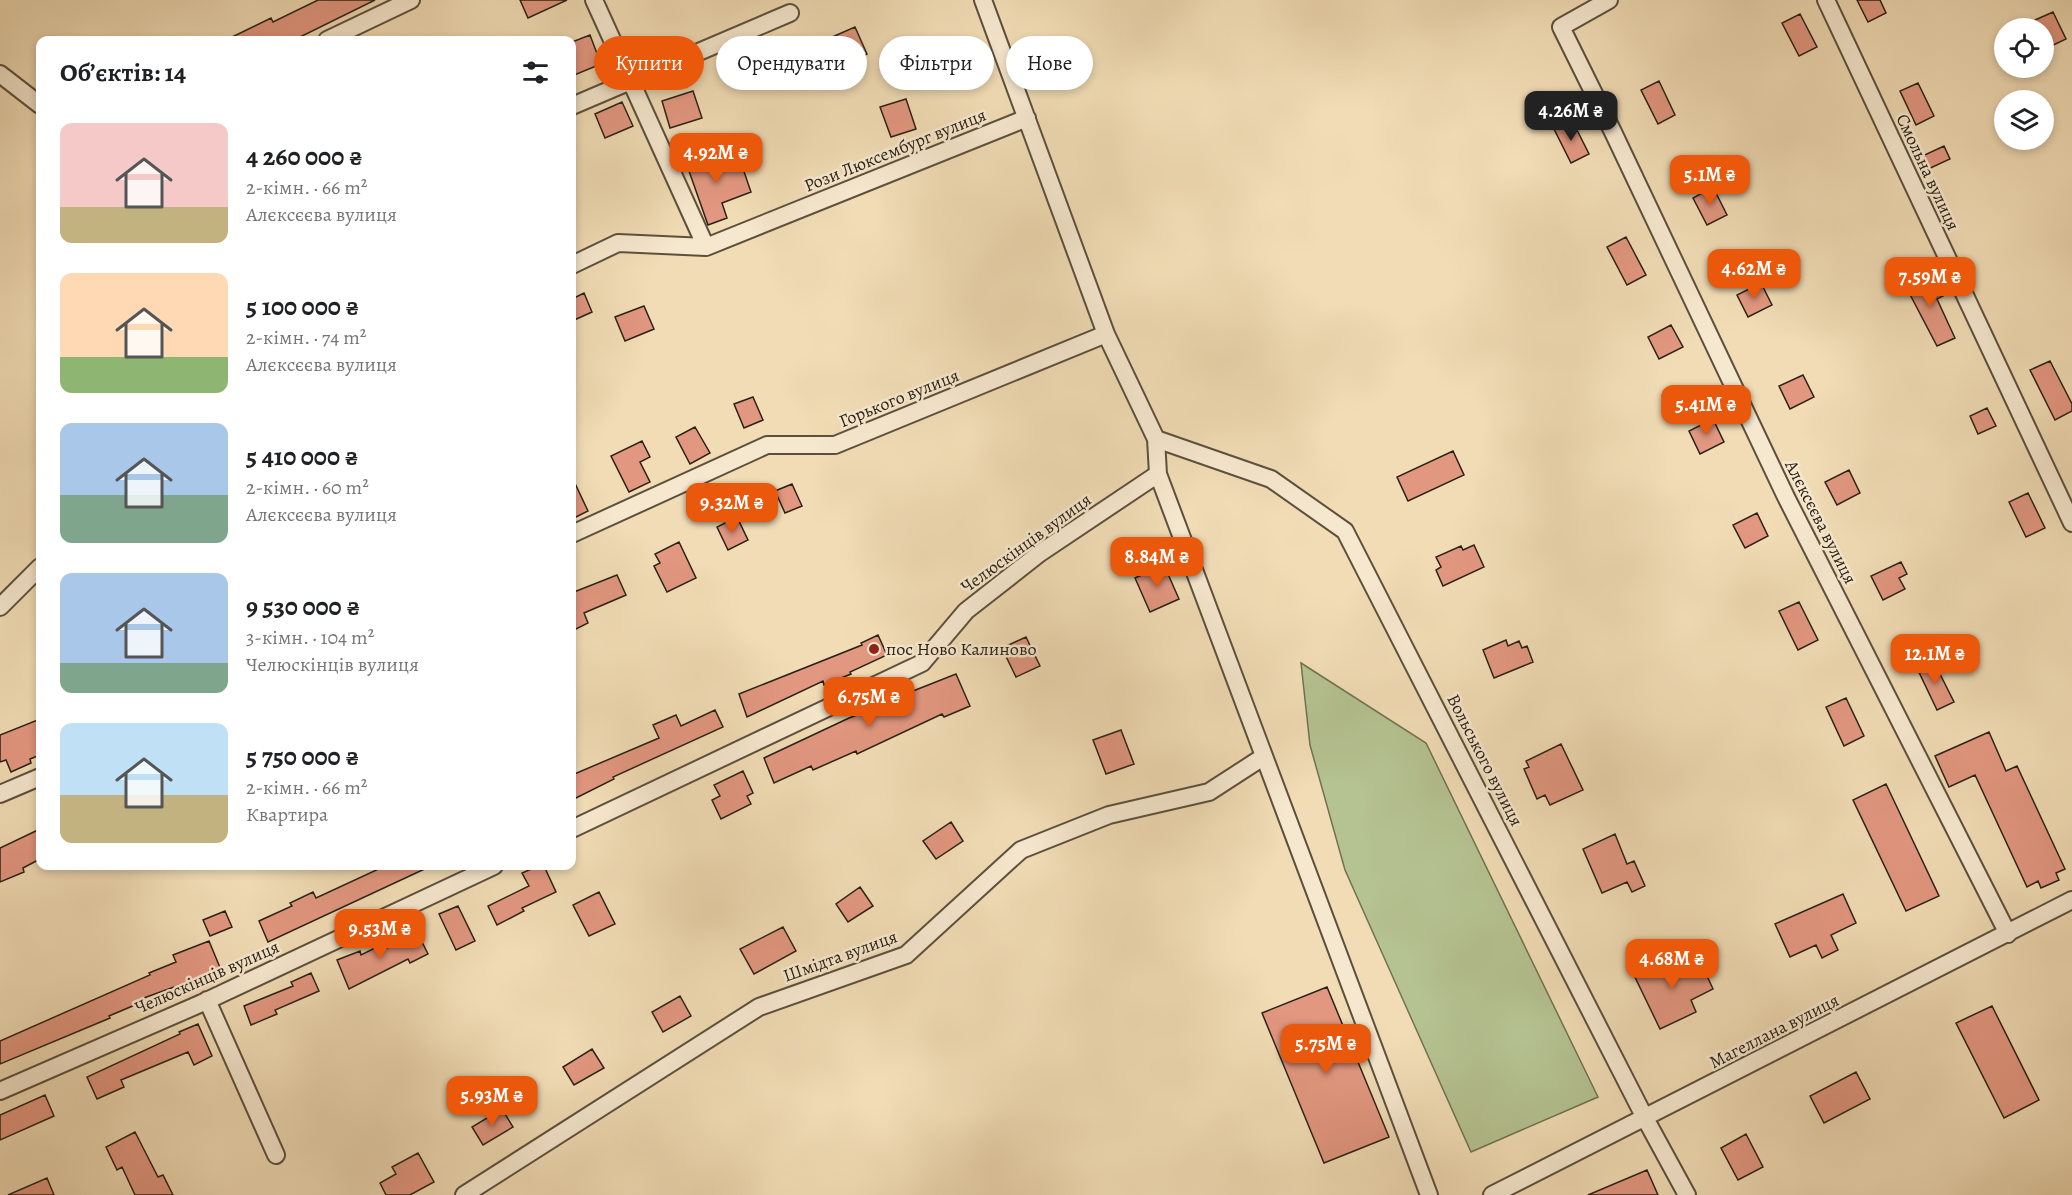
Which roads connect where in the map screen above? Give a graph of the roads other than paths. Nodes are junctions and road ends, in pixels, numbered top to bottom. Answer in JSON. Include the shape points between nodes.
{"nodes":[{"id":1,"x":411,"y":0,"type":"edge"},
{"id":2,"x":594,"y":0,"type":"edge"},
{"id":3,"x":983,"y":0,"type":"edge"},
{"id":4,"x":1609,"y":0,"type":"edge"},
{"id":5,"x":1826,"y":0,"type":"edge"},
{"id":6,"x":790,"y":13,"type":"dead end"},
{"id":7,"x":335,"y":36,"type":"edge"},
{"id":8,"x":610,"y":36,"type":"edge"},
{"id":9,"x":704,"y":48,"type":"edge"},
{"id":10,"x":0,"y":74,"type":"edge"},
{"id":11,"x":606,"y":90,"type":"edge"},
{"id":12,"x":635,"y":90,"type":"edge"},
{"id":13,"x":36,"y":102,"type":"edge"},
{"id":14,"x":576,"y":104,"type":"edge"},
{"id":15,"x":1027,"y":118,"type":"junction"},
{"id":16,"x":706,"y":247,"type":"junction"},
{"id":17,"x":576,"y":263,"type":"edge"},
{"id":18,"x":1106,"y":334,"type":"junction"},
{"id":19,"x":1156,"y":439,"type":"junction"},
{"id":20,"x":1158,"y":474,"type":"junction"},
{"id":21,"x":2072,"y":523,"type":"edge"},
{"id":22,"x":576,"y":532,"type":"edge"},
{"id":23,"x":36,"y":571,"type":"edge"},
{"id":24,"x":0,"y":607,"type":"edge"},
{"id":25,"x":1263,"y":757,"type":"junction"},
{"id":26,"x":36,"y":779,"type":"edge"},
{"id":27,"x":0,"y":794,"type":"edge"},
{"id":28,"x":576,"y":827,"type":"edge"},
{"id":29,"x":485,"y":870,"type":"edge"},
{"id":30,"x":2072,"y":900,"type":"edge"},
{"id":31,"x":2008,"y":934,"type":"junction"},
{"id":32,"x":207,"y":1000,"type":"junction"},
{"id":33,"x":0,"y":1090,"type":"edge"},
{"id":34,"x":1645,"y":1119,"type":"junction"},
{"id":35,"x":276,"y":1155,"type":"dead end"},
{"id":36,"x":464,"y":1195,"type":"edge"},
{"id":37,"x":1429,"y":1195,"type":"edge"},
{"id":38,"x":1492,"y":1195,"type":"edge"},
{"id":39,"x":1687,"y":1195,"type":"edge"}],
"edges":[{"from":1,"to":7,"type":"street"},
{"from":2,"to":8,"type":"street"},
{"from":3,"to":15,"type":"street"},
{"from":4,"to":31,"type":"street","name":"Алєксєєва вулиця","via":[[1561,27],[1786,497]]},
{"from":5,"to":21,"type":"street","name":"Смольна вулиця"},
{"from":6,"to":9,"type":"street"},
{"from":10,"to":13,"type":"street"},
{"from":11,"to":14,"type":"street"},
{"from":12,"to":16,"type":"street"},
{"from":15,"to":16,"type":"street","name":"Рози Люксембург вулиця"},
{"from":15,"to":18,"type":"street"},
{"from":16,"to":17,"type":"street","name":"Рози Люксембург вулиця","via":[[618,243]]},
{"from":18,"to":19,"type":"street"},
{"from":18,"to":22,"type":"street","name":"Горького вулиця","via":[[835,445],[767,445]]},
{"from":19,"to":20,"type":"street"},
{"from":19,"to":34,"type":"street","name":"Вольського вулиця","via":[[1271,479],[1346,531]]},
{"from":20,"to":25,"type":"street"},
{"from":20,"to":28,"type":"street","name":"Челюскінців вулиця","via":[[1040,553],[966,611],[922,663]]},
{"from":23,"to":24,"type":"street"},
{"from":25,"to":36,"type":"street","name":"Шмідта вулиця","via":[[1209,792],[1109,815],[1021,850],[906,956],[759,1007]]},
{"from":25,"to":37,"type":"street"},
{"from":26,"to":27,"type":"street"},
{"from":29,"to":32,"type":"street","name":"Челюскінців вулиця"},
{"from":30,"to":31,"type":"street","name":"Магеллана вулиця"},
{"from":31,"to":34,"type":"street","name":"Магеллана вулиця"},
{"from":32,"to":33,"type":"street","name":"Челюскінців вулиця"},
{"from":32,"to":35,"type":"street"},
{"from":34,"to":38,"type":"street","name":"Магеллана вулиця"},
{"from":34,"to":39,"type":"street","name":"Вольського вулиця"}]}
